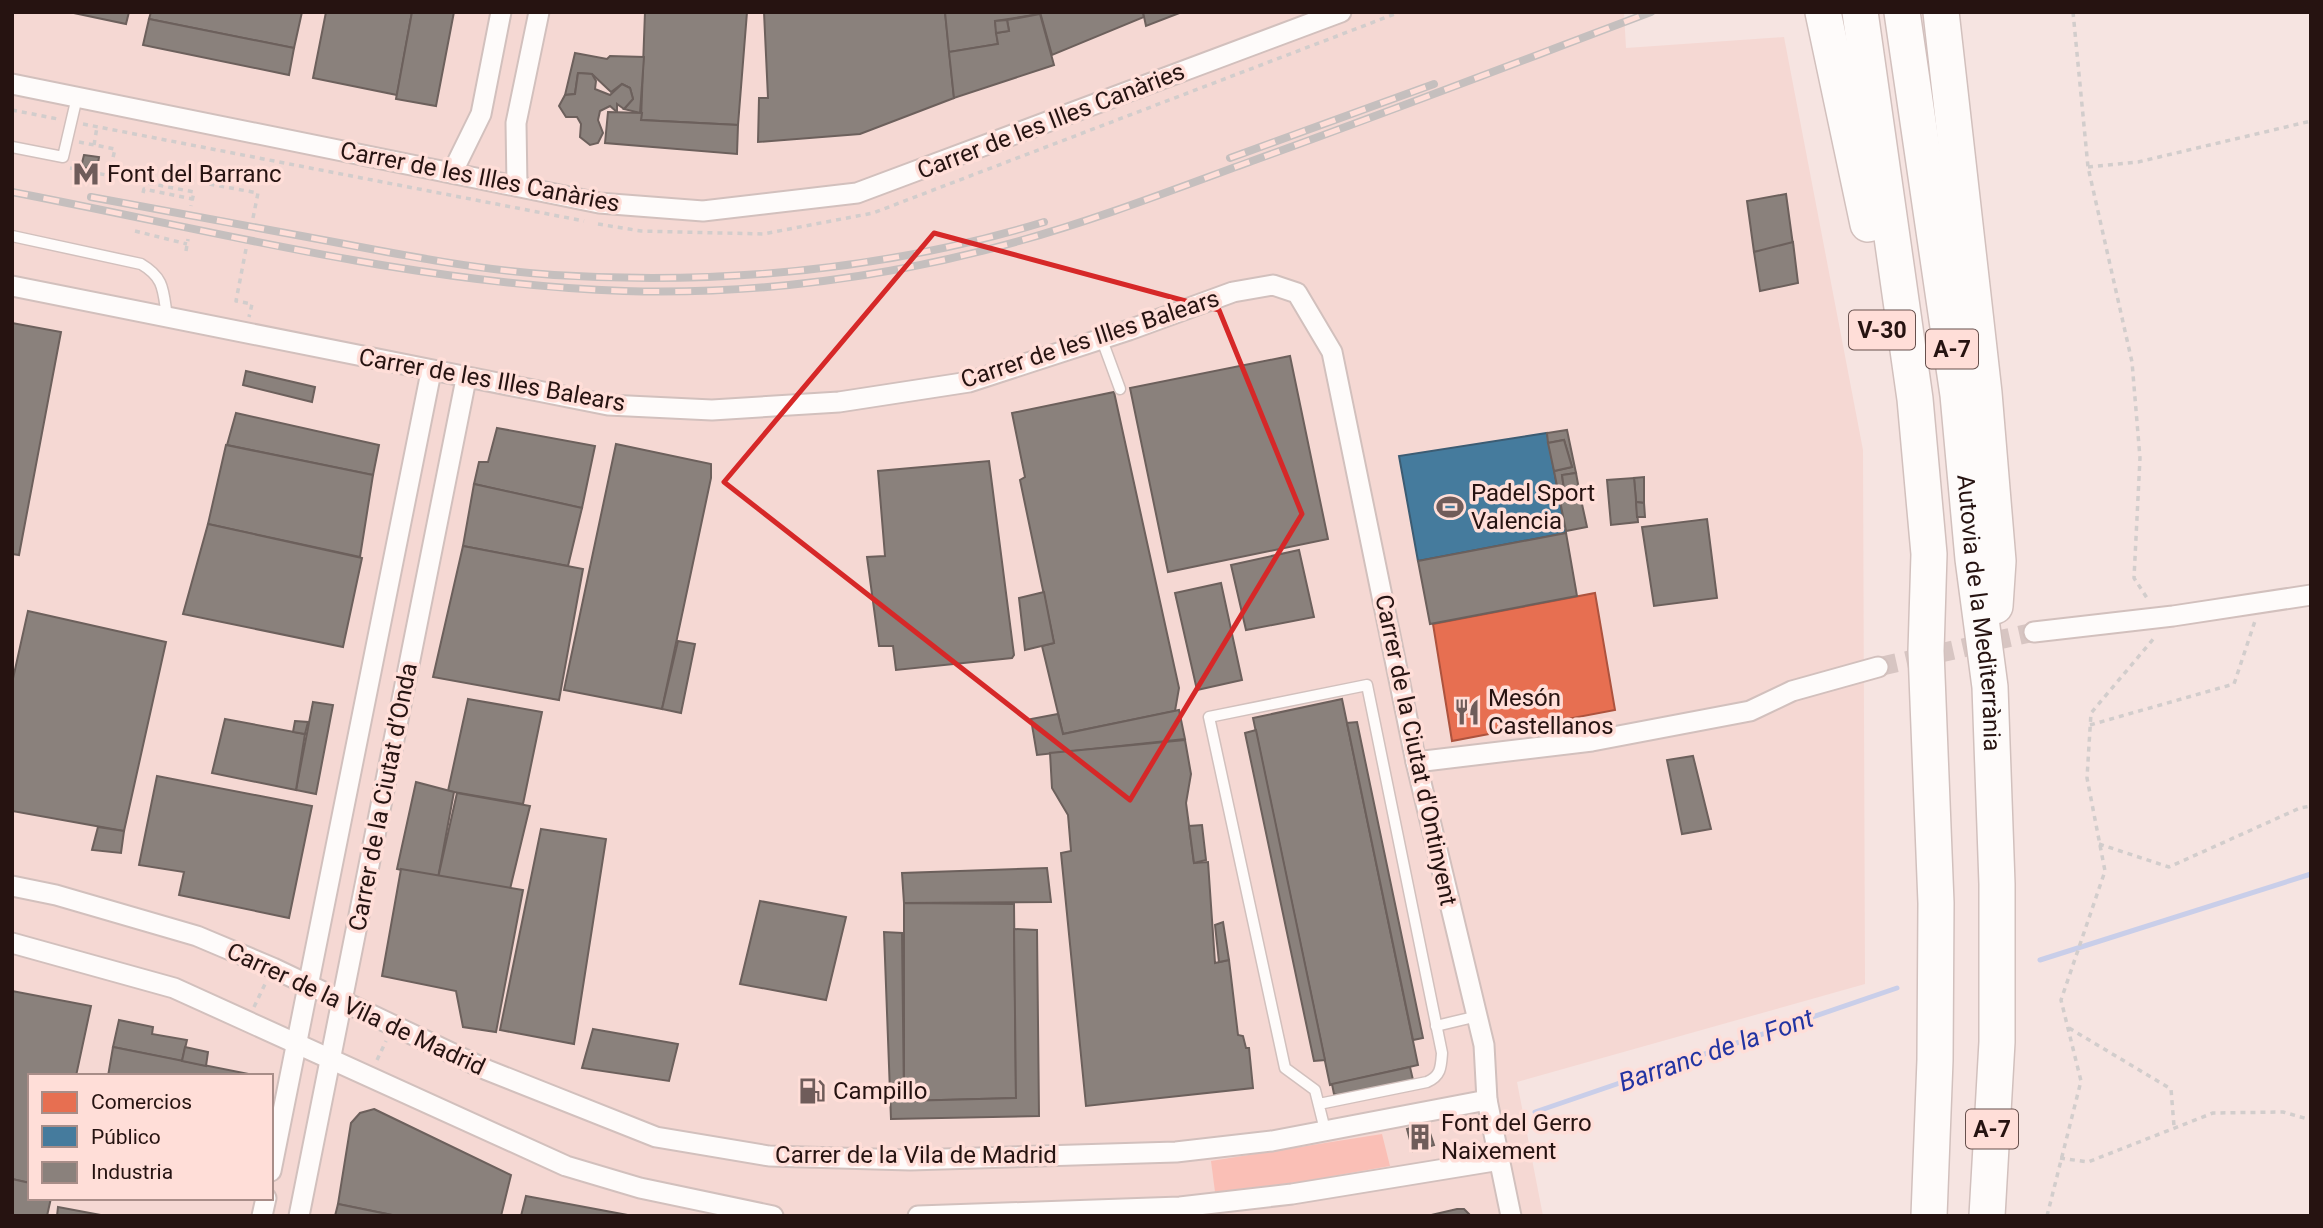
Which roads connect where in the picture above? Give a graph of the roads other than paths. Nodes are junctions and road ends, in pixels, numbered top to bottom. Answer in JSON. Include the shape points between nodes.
{"nodes":[{"id":1,"x":501,"y":12,"type":"edge"},
{"id":2,"x":539,"y":12,"type":"edge"},
{"id":3,"x":1341,"y":12,"type":"edge"},
{"id":4,"x":1823,"y":12,"type":"edge"},
{"id":5,"x":1860,"y":12,"type":"edge"},
{"id":6,"x":1902,"y":12,"type":"edge"},
{"id":7,"x":1941,"y":12,"type":"edge"},
{"id":8,"x":12,"y":84,"type":"edge"},
{"id":9,"x":77,"y":97,"type":"junction"},
{"id":10,"x":12,"y":147,"type":"edge"},
{"id":11,"x":452,"y":173,"type":"junction"},
{"id":12,"x":517,"y":186,"type":"junction"},
{"id":13,"x":12,"y":236,"type":"edge"},
{"id":14,"x":12,"y":286,"type":"edge"},
{"id":15,"x":1297,"y":293,"type":"joint"},
{"id":16,"x":167,"y":317,"type":"junction"},
{"id":17,"x":1102,"y":340,"type":"junction"},
{"id":18,"x":431,"y":372,"type":"junction"},
{"id":19,"x":466,"y":379,"type":"junction"},
{"id":20,"x":1120,"y":389,"type":"dead end"},
{"id":21,"x":2311,"y":595,"type":"edge"},
{"id":22,"x":2034,"y":632,"type":"tunnel mouth"},
{"id":23,"x":1926,"y":651,"type":"junction"},
{"id":24,"x":1878,"y":667,"type":"tunnel mouth"},
{"id":25,"x":1990,"y":687,"type":"junction"},
{"id":26,"x":1416,"y":762,"type":"junction"},
{"id":27,"x":12,"y":886,"type":"edge"},
{"id":28,"x":12,"y":943,"type":"edge"},
{"id":29,"x":309,"y":985,"type":"junction"},
{"id":30,"x":343,"y":1001,"type":"junction"},
{"id":31,"x":1478,"y":1016,"type":"junction"},
{"id":32,"x":1436,"y":1026,"type":"junction"},
{"id":33,"x":297,"y":1043,"type":"junction"},
{"id":34,"x":330,"y":1059,"type":"junction"},
{"id":35,"x":1487,"y":1100,"type":"junction"},
{"id":36,"x":1319,"y":1104,"type":"junction"},
{"id":37,"x":1325,"y":1130,"type":"junction"},
{"id":38,"x":1500,"y":1160,"type":"junction"},
{"id":39,"x":273,"y":1161,"type":"edge"},
{"id":40,"x":299,"y":1216,"type":"edge"},
{"id":41,"x":773,"y":1216,"type":"edge"},
{"id":42,"x":918,"y":1216,"type":"edge"},
{"id":43,"x":1511,"y":1216,"type":"edge"},
{"id":44,"x":1929,"y":1216,"type":"edge"},
{"id":45,"x":1987,"y":1216,"type":"edge"}],
"edges":[{"from":1,"to":11,"type":"street","via":[[481,114]]},
{"from":2,"to":12,"type":"street","via":[[516,123]]},
{"from":3,"to":12,"type":"street","name":"Carrer de les Illes Canàries","via":[[857,193],[703,211],[599,203]]},
{"from":4,"to":23,"type":"highway","number":"V-30","via":[[1867,215],[1906,552]]},
{"from":5,"to":23,"type":"highway","name":"Autovia de la Mediterrània","number":"A-7","via":[[1915,400],[1929,554]]},
{"from":6,"to":25,"type":"highway","name":"Autovia de la Mediterrània","number":"A-7","via":[[1958,396]]},
{"from":7,"to":25,"type":"highway","via":[[1998,561]]},
{"from":8,"to":9,"type":"street","name":"Carrer de les Illes Canàries"},
{"from":9,"to":10,"type":"lane","via":[[63,157]]},
{"from":9,"to":11,"type":"street","name":"Carrer de les Illes Canàries"},
{"from":11,"to":12,"type":"street","name":"Carrer de les Illes Canàries"},
{"from":13,"to":16,"type":"lane","via":[[141,264],[156,273],[162,284]]},
{"from":14,"to":16,"type":"street","name":"Carrer de les Illes Balears"},
{"from":15,"to":17,"type":"street","name":"Carrer de les Illes Balears","via":[[1273,285],[1233,292]]},
{"from":15,"to":26,"type":"street","name":"Carrer de la Ciutat d'Ontinyent","via":[[1332,352]]},
{"from":16,"to":18,"type":"street","name":"Carrer de les Illes Balears"},
{"from":17,"to":19,"type":"street","name":"Carrer de les Illes Balears","via":[[969,382],[839,401],[712,410],[608,405]]},
{"from":17,"to":20,"type":"lane"},
{"from":18,"to":19,"type":"street","name":"Carrer de les Illes Balears"},
{"from":18,"to":29,"type":"street","name":"Carrer de la Ciutat d’Onda"},
{"from":19,"to":30,"type":"street","name":"Carrer de la Ciutat d’Onda"},
{"from":21,"to":22,"type":"street"},
{"from":23,"to":44,"type":"highway","name":"Autovia de la Mediterrània","number":"A-7","via":[[1936,903]]},
{"from":24,"to":26,"type":"street","via":[[1792,691],[1750,711],[1592,741]]},
{"from":25,"to":45,"type":"highway","name":"Autovia de la Mediterrània","number":"A-7","via":[[1997,1042]]},
{"from":26,"to":31,"type":"street","name":"Carrer de la Ciutat d'Ontinyent"},
{"from":27,"to":29,"type":"street","name":"Carrer de la Vila de Madrid","via":[[197,936]]},
{"from":28,"to":33,"type":"street","via":[[174,988]]},
{"from":29,"to":30,"type":"street","name":"Carrer de la Vila de Madrid"},
{"from":29,"to":33,"type":"street","name":"Carrer de la Ciutat d’Onda"},
{"from":30,"to":34,"type":"street","name":"Carrer de la Ciutat d’Onda"},
{"from":30,"to":37,"type":"street","name":"Carrer de la Vila de Madrid","via":[[487,1070],[656,1137],[769,1156],[910,1160],[1176,1152]]},
{"from":31,"to":32,"type":"lane"},
{"from":31,"to":35,"type":"street","name":"Carrer de la Ciutat d'Ontinyent"},
{"from":32,"to":36,"type":"lane","via":[[1442,1053],[1436,1078]]},
{"from":32,"to":36,"type":"lane","via":[[1367,685],[1209,718],[1285,1068],[1315,1090]]},
{"from":33,"to":34,"type":"street"},
{"from":33,"to":39,"type":"street","name":"Carrer de la Ciutat d’Onda"},
{"from":34,"to":40,"type":"street","name":"Carrer de la Ciutat d’Onda"},
{"from":34,"to":41,"type":"street","via":[[566,1166],[640,1188]]},
{"from":35,"to":37,"type":"street","name":"Carrer de la Vila de Madrid"},
{"from":35,"to":38,"type":"street","name":"Carrer de la Ciutat d'Ontinyent"},
{"from":36,"to":37,"type":"lane"},
{"from":38,"to":42,"type":"street","via":[[1180,1207]]},
{"from":38,"to":43,"type":"street","name":"Carrer de la Ciutat d'Ontinyent"}]}
